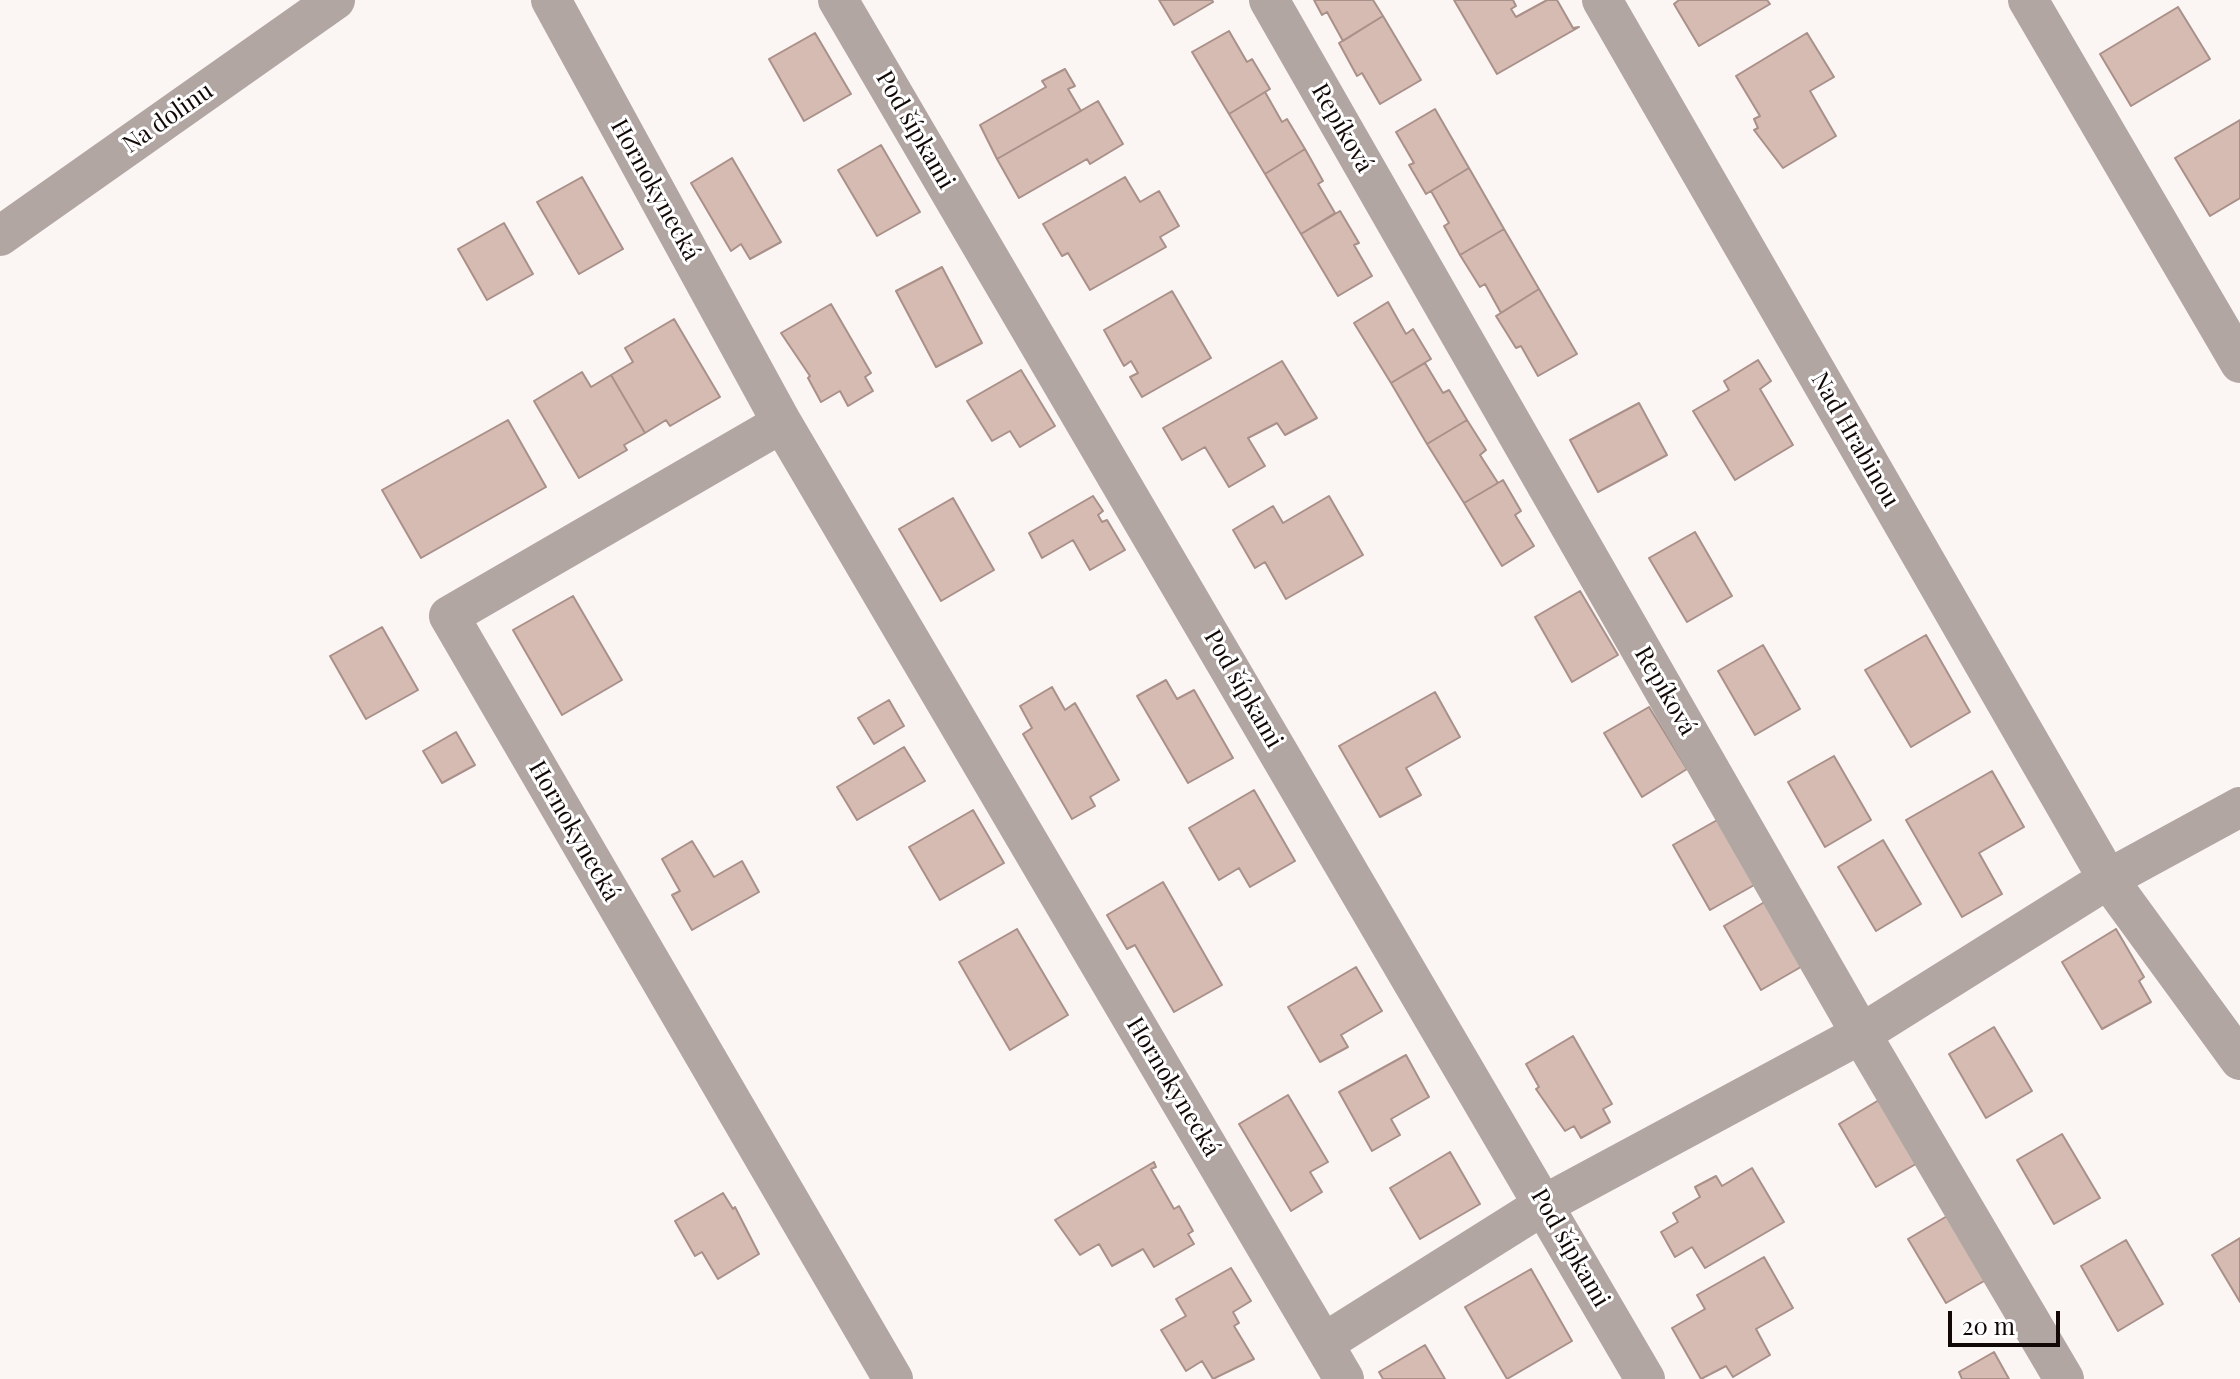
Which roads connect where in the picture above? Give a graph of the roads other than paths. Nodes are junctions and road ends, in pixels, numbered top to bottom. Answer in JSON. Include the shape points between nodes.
{"nodes":[{"id":1,"x":335,"y":0,"type":"edge"},
{"id":2,"x":551,"y":0,"type":"edge"},
{"id":3,"x":838,"y":0,"type":"edge"},
{"id":4,"x":1269,"y":0,"type":"edge"},
{"id":5,"x":1602,"y":0,"type":"edge"},
{"id":6,"x":2028,"y":0,"type":"edge"},
{"id":7,"x":0,"y":236,"type":"edge"},
{"id":8,"x":2240,"y":363,"type":"edge"},
{"id":9,"x":782,"y":423,"type":"junction"},
{"id":10,"x":2240,"y":807,"type":"edge"},
{"id":11,"x":2108,"y":879,"type":"junction"},
{"id":12,"x":1861,"y":1034,"type":"junction"},
{"id":13,"x":2240,"y":1060,"type":"edge"},
{"id":14,"x":1545,"y":1204,"type":"junction"},
{"id":15,"x":1324,"y":1343,"type":"junction"},
{"id":16,"x":893,"y":1379,"type":"edge"},
{"id":17,"x":1344,"y":1379,"type":"edge"},
{"id":18,"x":1645,"y":1379,"type":"edge"},
{"id":19,"x":2064,"y":1379,"type":"edge"}],
"edges":[{"from":1,"to":7,"type":"street","name":"Na dolinu"},
{"from":2,"to":9,"type":"street","name":"Hornokynecká"},
{"from":3,"to":14,"type":"street","name":"Pod šípkami"},
{"from":4,"to":12,"type":"street","name":"Repíková"},
{"from":5,"to":11,"type":"street","name":"Nad Hrabinou"},
{"from":6,"to":8,"type":"street"},
{"from":9,"to":15,"type":"street","name":"Hornokynecká"},
{"from":9,"to":16,"type":"street","name":"Hornokynecká","via":[[449,616]]},
{"from":10,"to":11,"type":"street"},
{"from":11,"to":12,"type":"street"},
{"from":11,"to":13,"type":"street","name":"Nad Hrabinou"},
{"from":12,"to":14,"type":"street"},
{"from":12,"to":19,"type":"street","name":"Repíková"},
{"from":14,"to":15,"type":"street"},
{"from":14,"to":18,"type":"street","name":"Pod šípkami"},
{"from":15,"to":17,"type":"street","name":"Hornokynecká"}]}
